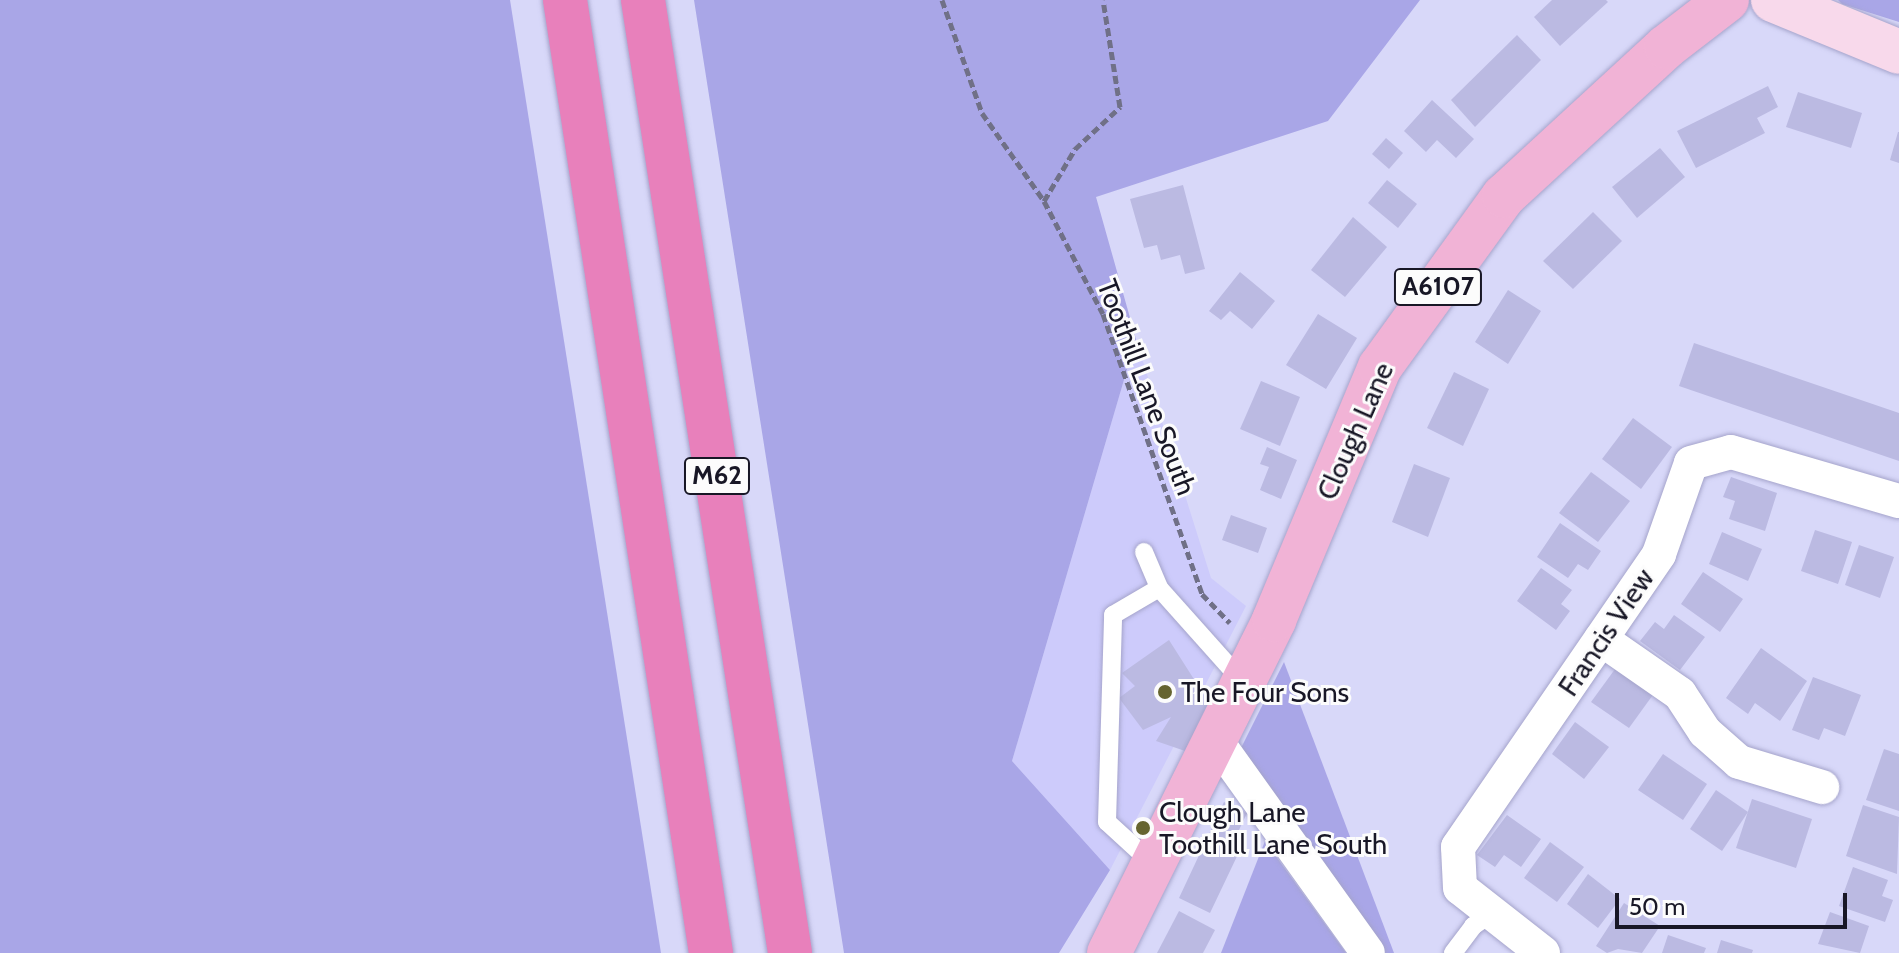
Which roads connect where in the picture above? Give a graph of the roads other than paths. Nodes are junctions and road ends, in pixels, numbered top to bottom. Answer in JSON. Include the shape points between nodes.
{"nodes":[{"id":1,"x":565,"y":0,"type":"edge"},
{"id":2,"x":643,"y":0,"type":"edge"},
{"id":3,"x":1727,"y":0,"type":"edge"},
{"id":4,"x":1773,"y":0,"type":"edge"},
{"id":5,"x":1899,"y":52,"type":"edge"},
{"id":6,"x":1899,"y":501,"type":"edge"},
{"id":7,"x":1144,"y":552,"type":"dead end"},
{"id":8,"x":1159,"y":588,"type":"junction"},
{"id":9,"x":1601,"y":639,"type":"junction"},
{"id":10,"x":1252,"y":668,"type":"junction"},
{"id":11,"x":1217,"y":742,"type":"junction"},
{"id":12,"x":1822,"y":787,"type":"dead end"},
{"id":13,"x":1155,"y":866,"type":"junction"},
{"id":14,"x":1492,"y":913,"type":"junction"},
{"id":15,"x":711,"y":953,"type":"edge"},
{"id":16,"x":790,"y":953,"type":"edge"},
{"id":17,"x":1109,"y":953,"type":"edge"},
{"id":18,"x":1368,"y":953,"type":"edge"},
{"id":19,"x":1453,"y":953,"type":"edge"},
{"id":20,"x":1543,"y":953,"type":"edge"}],
"edges":[{"from":1,"to":15,"type":"highway","number":"M62"},
{"from":2,"to":16,"type":"highway","number":"M62"},
{"from":3,"to":10,"type":"main road","name":"Clough Lane","number":"A6107","via":[[1666,47],[1504,196],[1380,367]]},
{"from":4,"to":5,"type":"street"},
{"from":6,"to":9,"type":"street","name":"Francis View","via":[[1731,452],[1691,463],[1659,554]]},
{"from":7,"to":8,"type":"lane"},
{"from":8,"to":10,"type":"lane"},
{"from":8,"to":13,"type":"lane","via":[[1113,615],[1107,822]]},
{"from":9,"to":12,"type":"street","via":[[1680,694],[1705,732],[1739,762]]},
{"from":9,"to":14,"type":"street","name":"Francis View","via":[[1458,847],[1460,888]]},
{"from":10,"to":11,"type":"main road","name":"Clough Lane","number":"A6107"},
{"from":11,"to":13,"type":"main road","name":"Clough Lane","number":"A6107"},
{"from":11,"to":18,"type":"street"},
{"from":13,"to":17,"type":"main road","name":"Clough Lane","number":"A6107"},
{"from":14,"to":19,"type":"lane","via":[[1473,926]]},
{"from":14,"to":20,"type":"street","name":"Francis View"}]}
